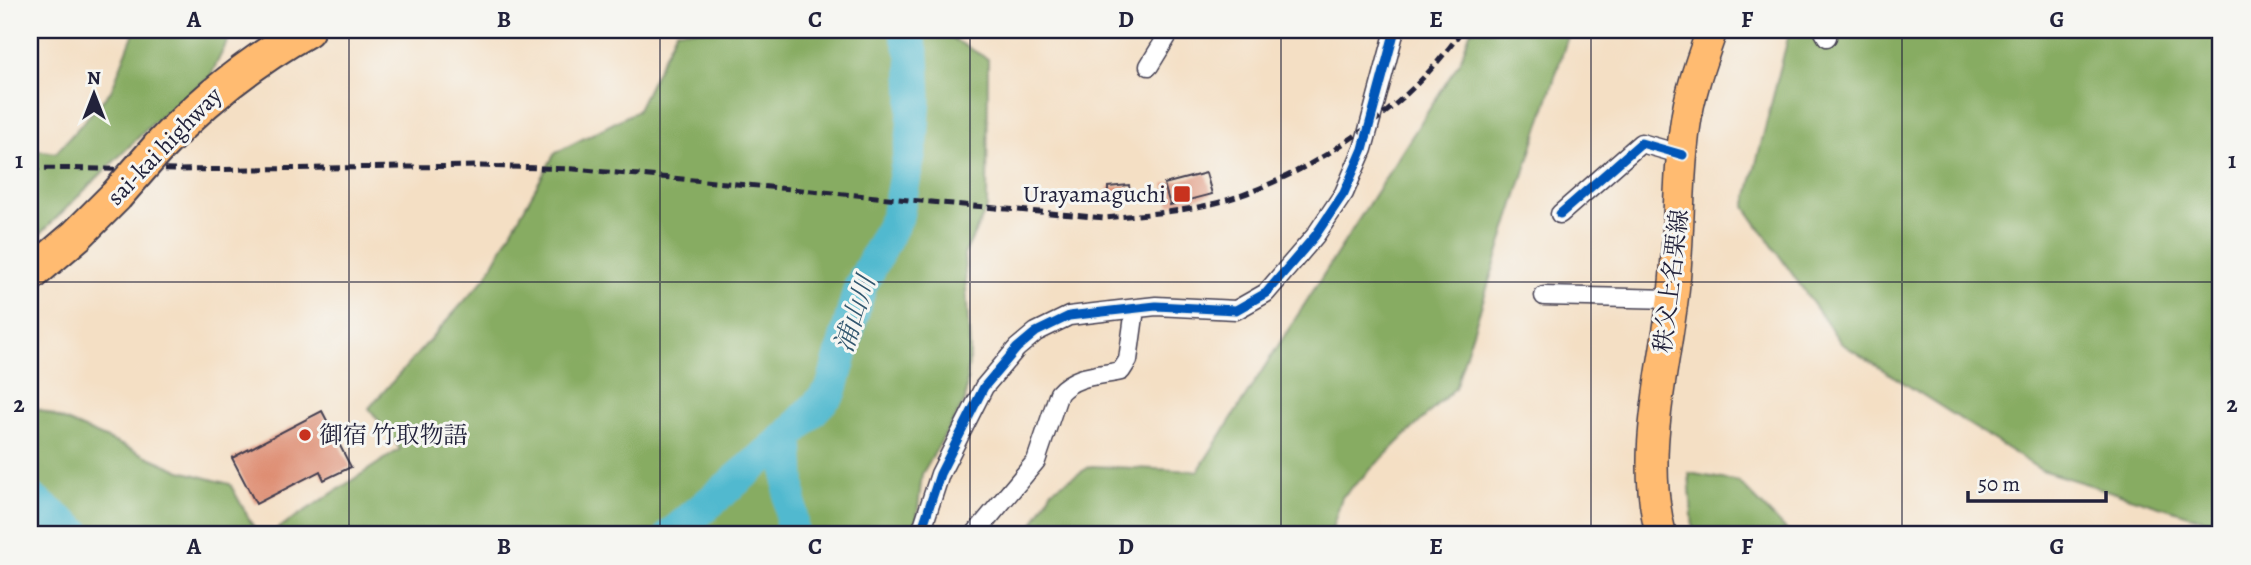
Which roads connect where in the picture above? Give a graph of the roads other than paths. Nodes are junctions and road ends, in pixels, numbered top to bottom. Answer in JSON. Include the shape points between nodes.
{"nodes":[{"id":1,"x":307,"y":30,"type":"edge"},
{"id":2,"x":1171,"y":30,"type":"edge"},
{"id":3,"x":1395,"y":30,"type":"edge"},
{"id":4,"x":1712,"y":30,"type":"edge"},
{"id":5,"x":1149,"y":66,"type":"dead end"},
{"id":6,"x":1683,"y":155,"type":"junction"},
{"id":7,"x":1560,"y":214,"type":"dead end"},
{"id":8,"x":30,"y":275,"type":"edge"},
{"id":9,"x":1545,"y":296,"type":"dead end"},
{"id":10,"x":1673,"y":299,"type":"junction"},
{"id":11,"x":1135,"y":309,"type":"junction"},
{"id":12,"x":920,"y":535,"type":"edge"},
{"id":13,"x":974,"y":535,"type":"edge"},
{"id":14,"x":1661,"y":535,"type":"edge"}],
"edges":[{"from":1,"to":8,"type":"highway","name":"sai-kai highway","bridge":true,"via":[[227,82],[190,114],[116,196]]},
{"from":2,"to":5,"type":"street"},
{"from":3,"to":11,"type":"street","via":[[1363,149],[1344,193],[1315,236],[1266,293],[1236,310]]},
{"from":4,"to":6,"type":"main road","name":"秩父上名栗線","via":[[1697,75]]},
{"from":6,"to":7,"type":"street","via":[[1641,144]]},
{"from":6,"to":10,"type":"main road","name":"秩父上名栗線"},
{"from":9,"to":10,"type":"street"},
{"from":10,"to":14,"type":"main road","name":"秩父上名栗線","via":[[1653,418]]},
{"from":11,"to":12,"type":"street","via":[[1069,316],[1036,332],[1017,348],[984,387],[940,474]]},
{"from":11,"to":13,"type":"street","via":[[1128,360],[1121,371],[1082,377],[1066,385],[1035,461]]}]}
